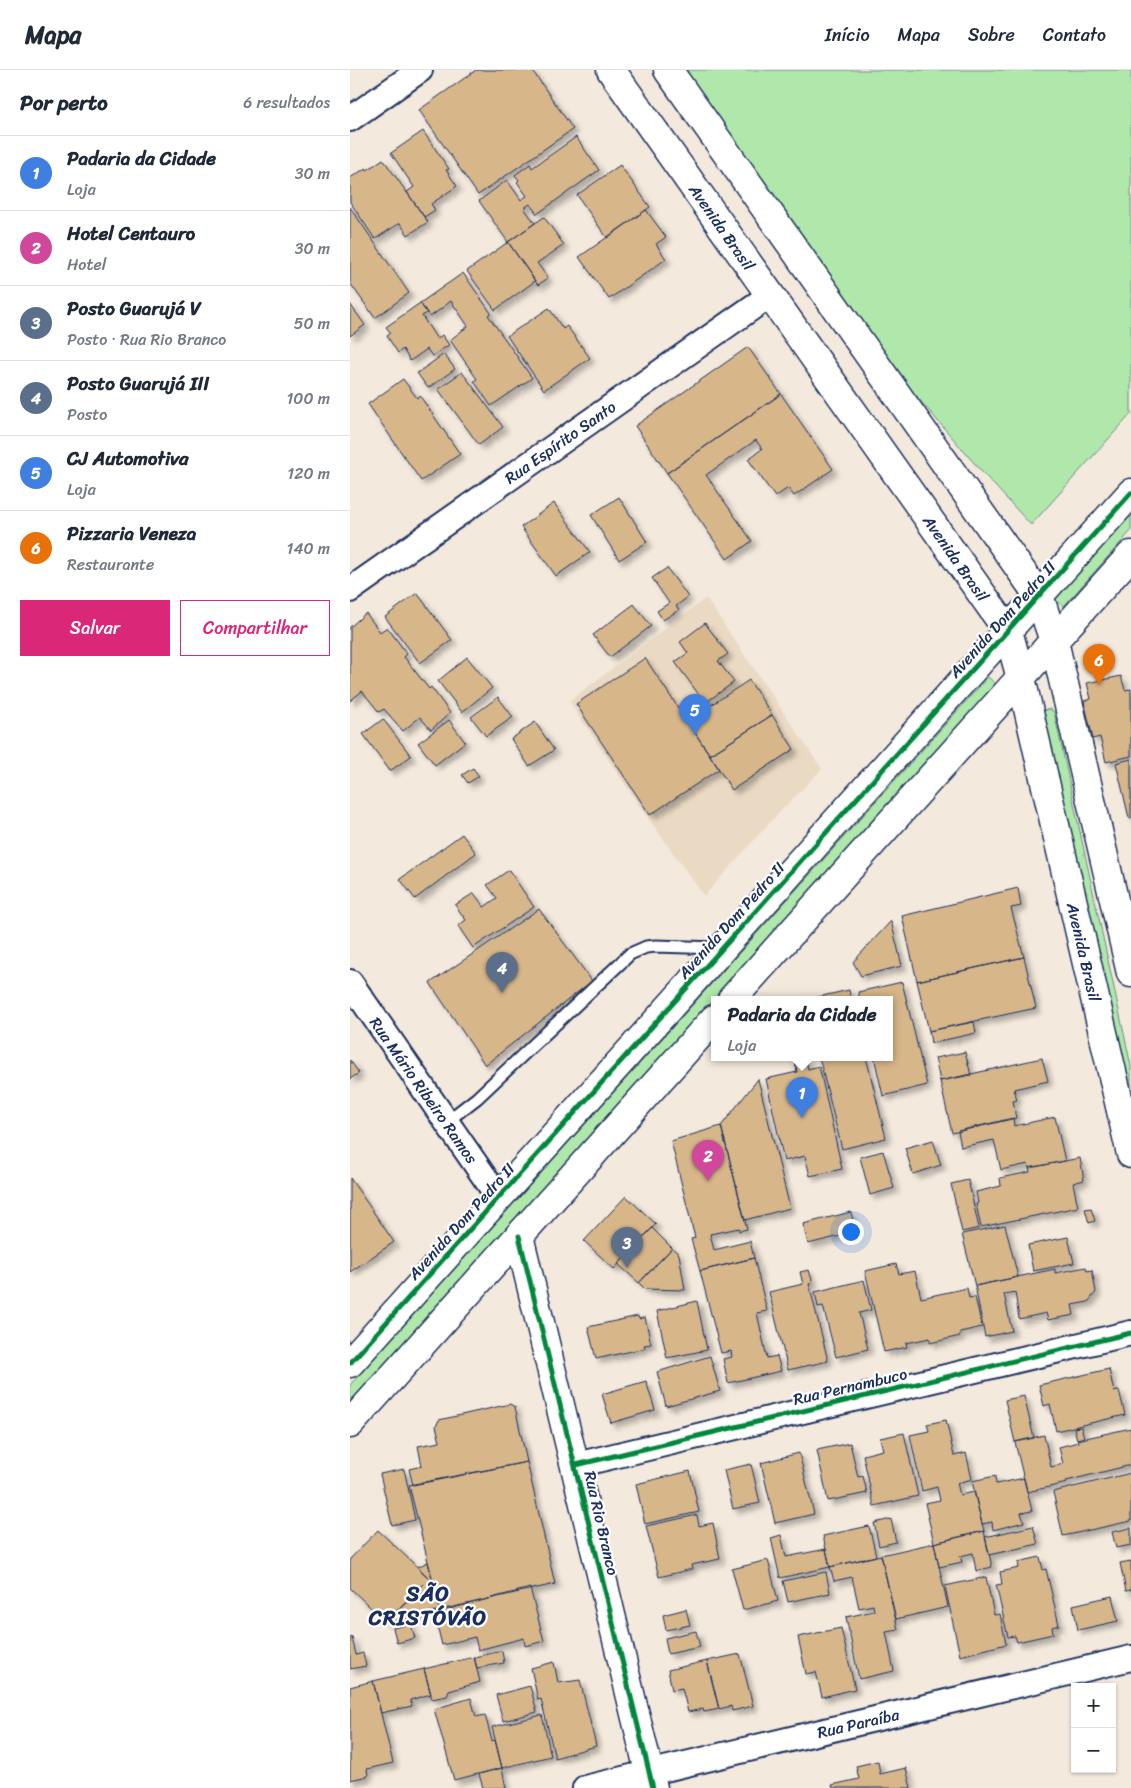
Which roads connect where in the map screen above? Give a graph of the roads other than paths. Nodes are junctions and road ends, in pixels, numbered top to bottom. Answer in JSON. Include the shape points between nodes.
{"nodes":[{"id":1,"x":420,"y":70,"type":"edge"},
{"id":2,"x":611,"y":70,"type":"edge"},
{"id":3,"x":668,"y":70,"type":"edge"},
{"id":4,"x":350,"y":119,"type":"edge"},
{"id":5,"x":770,"y":295,"type":"junction"},
{"id":6,"x":1131,"y":493,"type":"edge"},
{"id":7,"x":1131,"y":555,"type":"edge"},
{"id":8,"x":350,"y":590,"type":"edge"},
{"id":9,"x":1039,"y":596,"type":"junction"},
{"id":10,"x":1008,"y":631,"type":"junction"},
{"id":11,"x":1054,"y":641,"type":"junction"},
{"id":12,"x":1021,"y":678,"type":"junction"},
{"id":13,"x":722,"y":949,"type":"junction"},
{"id":14,"x":1131,"y":973,"type":"edge"},
{"id":15,"x":351,"y":985,"type":"edge"},
{"id":16,"x":735,"y":996,"type":"edge"},
{"id":17,"x":711,"y":1022,"type":"edge"},
{"id":18,"x":446,"y":1122,"type":"junction"},
{"id":19,"x":1131,"y":1154,"type":"edge"},
{"id":20,"x":499,"y":1198,"type":"junction"},
{"id":21,"x":519,"y":1236,"type":"junction"},
{"id":22,"x":1131,"y":1332,"type":"edge"},
{"id":23,"x":350,"y":1363,"type":"edge"},
{"id":24,"x":350,"y":1424,"type":"edge"},
{"id":25,"x":576,"y":1465,"type":"junction"},
{"id":26,"x":1131,"y":1658,"type":"edge"},
{"id":27,"x":651,"y":1780,"type":"edge"},
{"id":28,"x":585,"y":1788,"type":"edge"}],
"edges":[{"from":1,"to":4,"type":"street"},
{"from":2,"to":5,"type":"main road","name":"Avenida Brasil"},
{"from":3,"to":9,"type":"main road"},
{"from":5,"to":8,"type":"street","name":"Rua Espírito Santo"},
{"from":5,"to":10,"type":"main road","name":"Avenida Brasil"},
{"from":6,"to":9,"type":"main road","name":"Avenida Dom Pedro II"},
{"from":7,"to":11,"type":"main road"},
{"from":9,"to":10,"type":"main road","name":"Avenida Dom Pedro II"},
{"from":9,"to":11,"type":"main road"},
{"from":10,"to":12,"type":"main road","name":"Avenida Brasil"},
{"from":10,"to":13,"type":"main road","name":"Avenida Dom Pedro II"},
{"from":11,"to":12,"type":"main road"},
{"from":11,"to":14,"type":"main road"},
{"from":12,"to":16,"type":"main road"},
{"from":12,"to":19,"type":"main road","name":"Avenida Brasil"},
{"from":13,"to":18,"type":"lane","via":[[656,946],[630,954],[477,1098]]},
{"from":13,"to":20,"type":"main road","name":"Avenida Dom Pedro II"},
{"from":15,"to":18,"type":"street","name":"Rua Mário Ribeiro Ramos"},
{"from":17,"to":21,"type":"main road"},
{"from":18,"to":20,"type":"street","name":"Rua Mário Ribeiro Ramos"},
{"from":20,"to":23,"type":"main road","name":"Avenida Dom Pedro II"},
{"from":21,"to":24,"type":"main road"},
{"from":21,"to":25,"type":"main road","name":"Rua Rio Branco"},
{"from":22,"to":25,"type":"street","name":"Rua Pernambuco"},
{"from":25,"to":27,"type":"main road","name":"Rua Rio Branco"},
{"from":26,"to":27,"type":"street","name":"Rua Paraíba"},
{"from":27,"to":28,"type":"street","name":"Rua Paraíba"}]}
